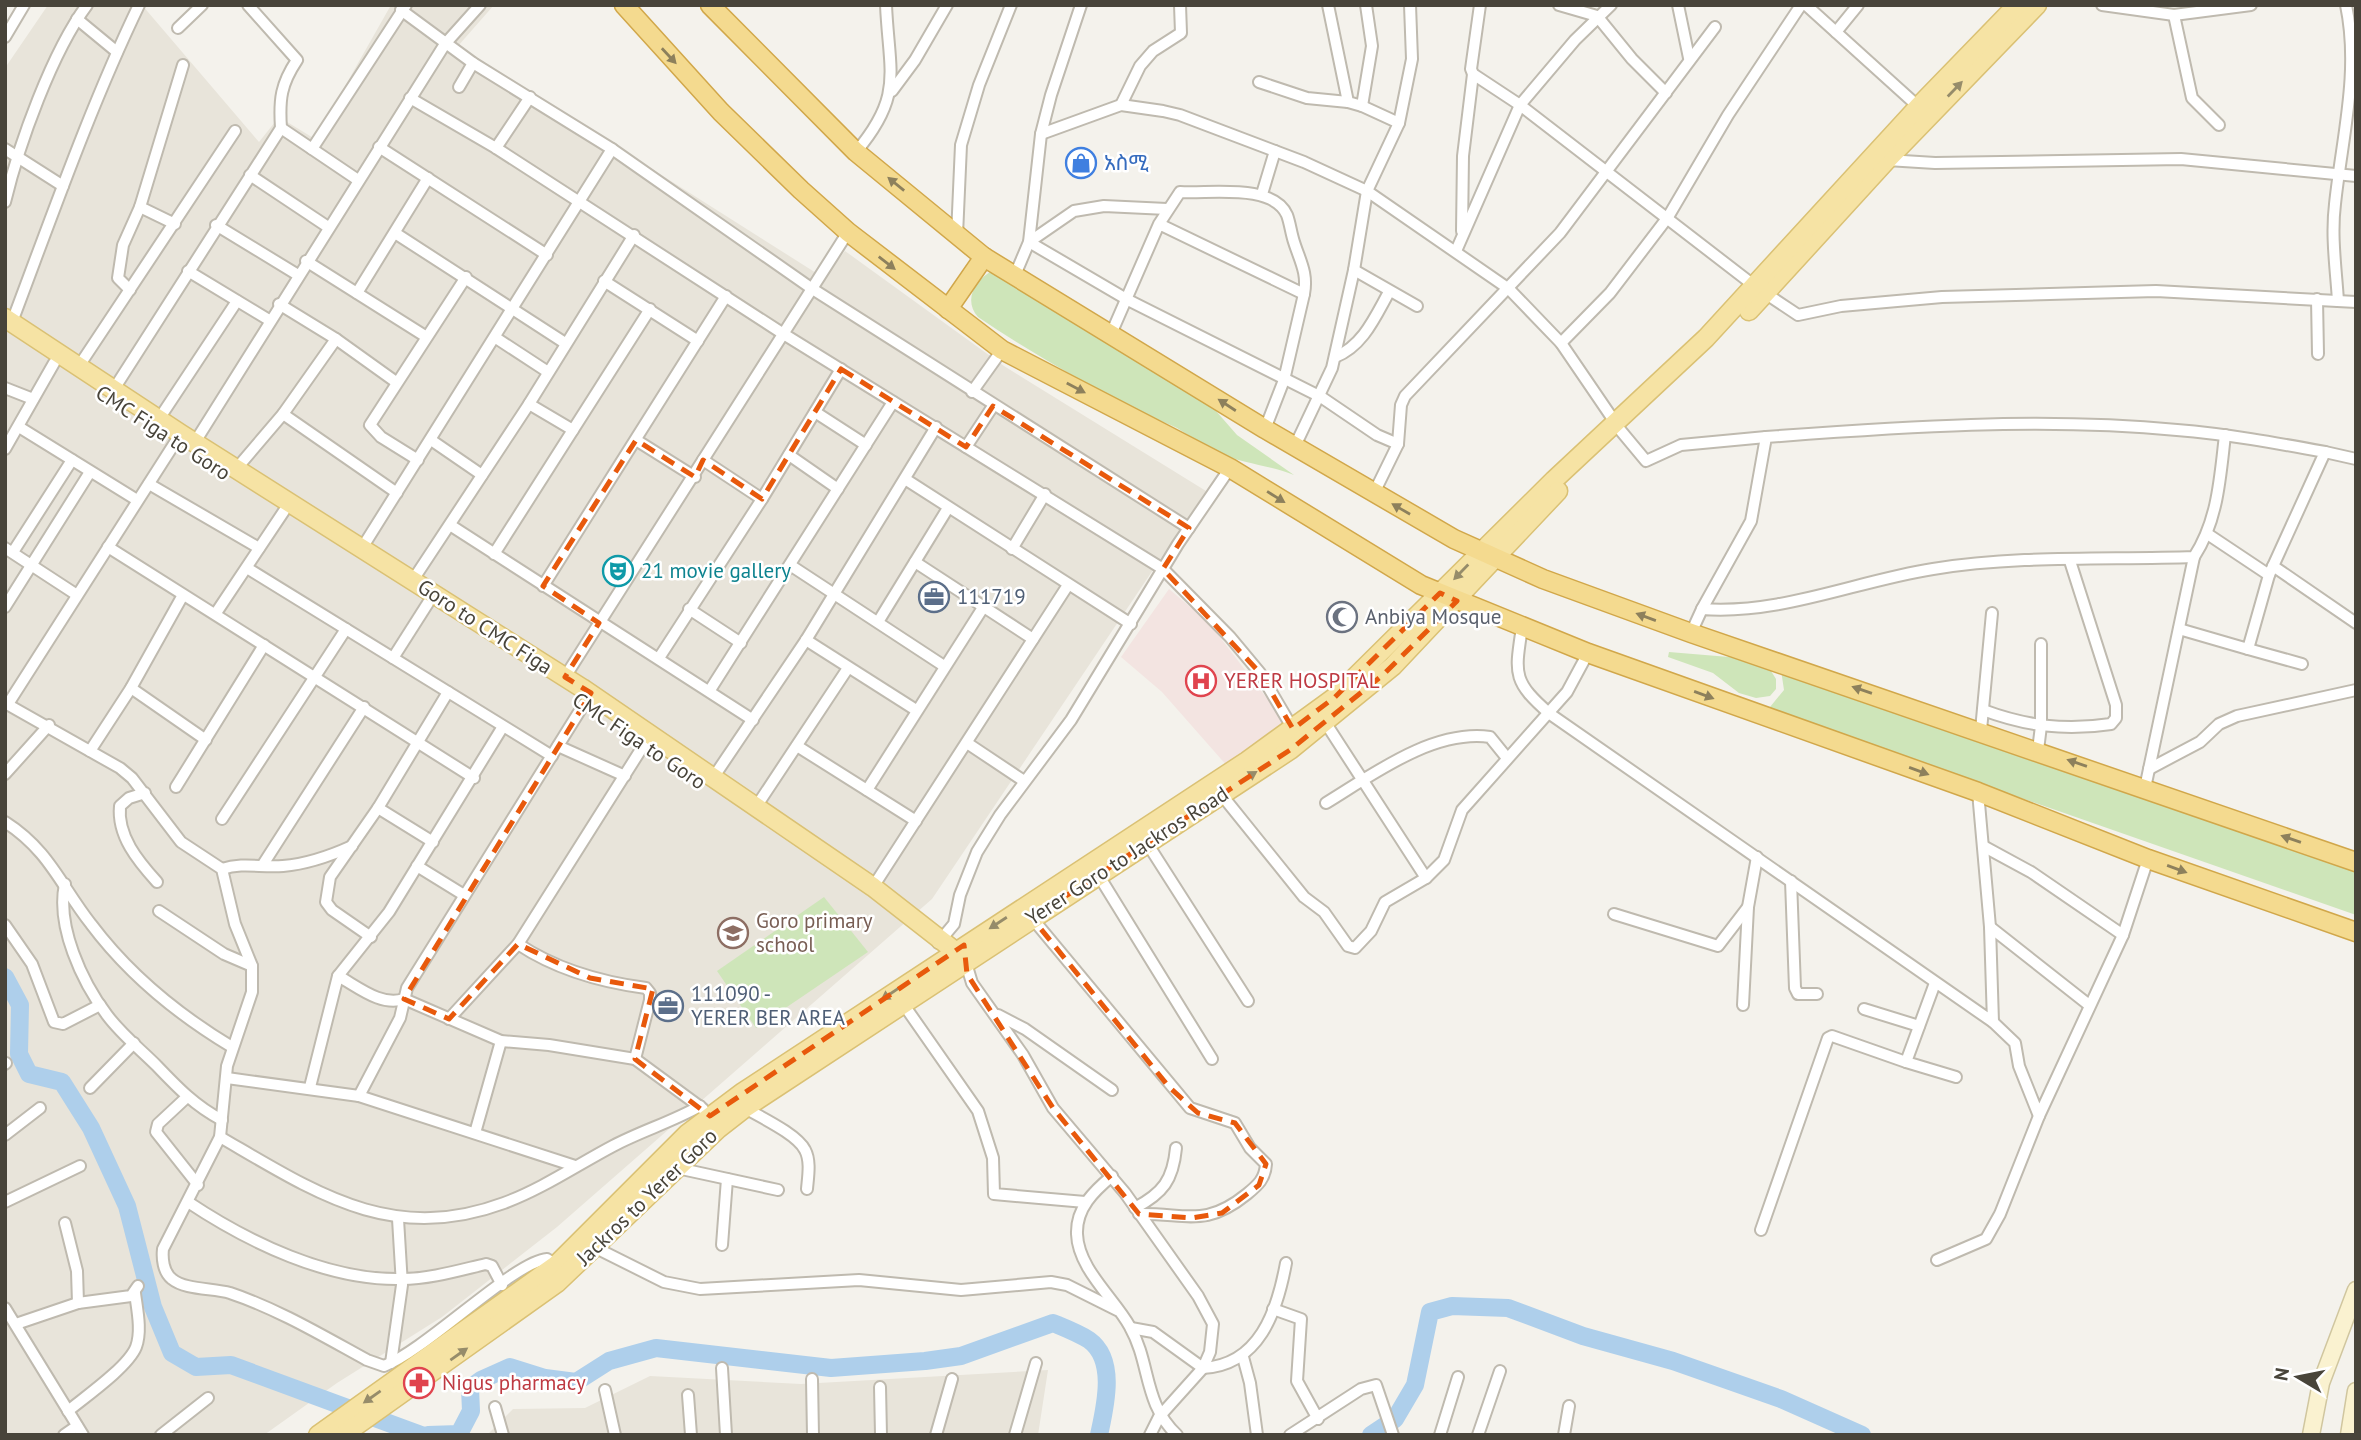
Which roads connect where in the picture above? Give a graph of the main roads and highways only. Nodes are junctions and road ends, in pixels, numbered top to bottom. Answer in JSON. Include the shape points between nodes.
{"nodes":[{"id":1,"x":624,"y":5,"type":"edge"},
{"id":2,"x":710,"y":5,"type":"edge"},
{"id":3,"x":2017,"y":5,"type":"edge"},
{"id":4,"x":2037,"y":5,"type":"edge"},
{"id":5,"x":1924,"y":111,"type":"junction"},
{"id":6,"x":984,"y":257,"type":"junction"},
{"id":7,"x":948,"y":309,"type":"junction"},
{"id":8,"x":8,"y":324,"type":"edge"},
{"id":9,"x":336,"y":539,"type":"junction"},
{"id":10,"x":1489,"y":554,"type":"junction"},
{"id":11,"x":1440,"y":593,"type":"junction"},
{"id":12,"x":1458,"y":601,"type":"junction"},
{"id":13,"x":690,"y":769,"type":"junction"},
{"id":14,"x":2356,"y":862,"type":"edge"},
{"id":15,"x":2356,"y":932,"type":"edge"},
{"id":16,"x":953,"y":957,"type":"junction"},
{"id":17,"x":2356,"y":1290,"type":"edge"},
{"id":18,"x":2356,"y":1391,"type":"edge"},
{"id":19,"x":318,"y":1435,"type":"edge"},
{"id":20,"x":343,"y":1435,"type":"edge"},
{"id":21,"x":2311,"y":1435,"type":"edge"},
{"id":22,"x":2349,"y":1435,"type":"edge"}],
"edges":[{"from":1,"to":7,"type":"highway","one_way":true,"via":[[721,112],[848,232]]},
{"from":6,"to":2,"type":"highway","one_way":true,"via":[[856,152]]},
{"from":3,"to":5,"type":"main road"},
{"from":5,"to":4,"type":"main road","one_way":true},
{"from":5,"to":10,"type":"main road","via":[[1762,290]]},
{"from":6,"to":7,"type":"highway"},
{"from":10,"to":6,"type":"highway","one_way":true,"via":[[1454,539],[1265,429]]},
{"from":7,"to":11,"type":"highway","one_way":true,"via":[[1002,350],[1230,468]]},
{"from":8,"to":9,"type":"main road","name":"Goro to CMC Figa","via":[[237,468]]},
{"from":8,"to":9,"type":"main road","name":"CMC Figa to Goro","via":[[54,363],[284,511]]},
{"from":9,"to":13,"type":"main road","name":"CMC Figa to Goro","via":[[428,603]]},
{"from":9,"to":13,"type":"main road","name":"Goro to CMC Figa","via":[[362,548],[565,677]]},
{"from":10,"to":11,"type":"main road","one_way":true},
{"from":10,"to":12,"type":"main road","name":"Yerer Goro to Jackros Road"},
{"from":14,"to":10,"type":"highway","one_way":true,"via":[[1691,633],[1543,579]]},
{"from":11,"to":12,"type":"highway"},
{"from":11,"to":16,"type":"main road","one_way":true,"via":[[1335,697],[1293,729]]},
{"from":12,"to":15,"type":"highway","one_way":true,"via":[[1588,653]]},
{"from":16,"to":12,"type":"main road","name":"Yerer Goro to Jackros Road","one_way":true,"via":[[1032,918],[1290,750],[1384,674]]},
{"from":13,"to":16,"type":"main road","name":"CMC Figa to Goro"},
{"from":13,"to":16,"type":"main road","name":"Goro to CMC Figa","via":[[713,778],[873,887]]},
{"from":16,"to":19,"type":"main road","one_way":true,"via":[[705,1111],[556,1265]]},
{"from":20,"to":16,"type":"main road","name":"Jackros to Yerer Goro","one_way":true,"via":[[528,1306],[745,1108],[904,1005]]},
{"from":17,"to":21,"type":"main road","via":[[2320,1383]]},
{"from":18,"to":22,"type":"main road"}]}
